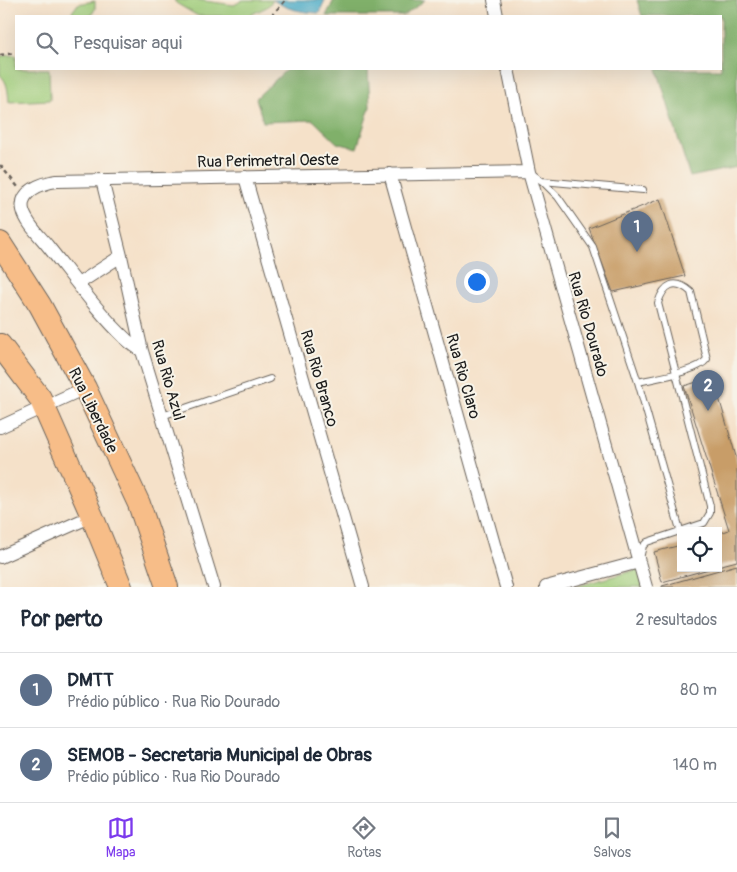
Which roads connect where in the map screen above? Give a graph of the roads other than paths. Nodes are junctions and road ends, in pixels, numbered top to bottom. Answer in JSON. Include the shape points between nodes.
{"nodes":[{"id":1,"x":494,"y":0,"type":"edge"},
{"id":2,"x":497,"y":15,"type":"edge"},
{"id":3,"x":508,"y":70,"type":"edge"},
{"id":4,"x":529,"y":172,"type":"junction"},
{"id":5,"x":390,"y":174,"type":"junction"},
{"id":6,"x":245,"y":177,"type":"junction"},
{"id":7,"x":102,"y":180,"type":"junction"},
{"id":8,"x":542,"y":181,"type":"junction"},
{"id":9,"x":643,"y":190,"type":"dead end"},
{"id":10,"x":0,"y":243,"type":"edge"},
{"id":11,"x":121,"y":256,"type":"junction"},
{"id":12,"x":78,"y":284,"type":"junction"},
{"id":13,"x":0,"y":344,"type":"edge"},
{"id":14,"x":142,"y":351,"type":"junction"},
{"id":15,"x":676,"y":373,"type":"junction"},
{"id":16,"x":270,"y":379,"type":"dead end"},
{"id":17,"x":638,"y":382,"type":"junction"},
{"id":18,"x":85,"y":388,"type":"junction"},
{"id":19,"x":44,"y":407,"type":"junction"},
{"id":20,"x":162,"y":416,"type":"junction"},
{"id":21,"x":0,"y":427,"type":"edge"},
{"id":22,"x":92,"y":516,"type":"junction"},
{"id":23,"x":679,"y":527,"type":"edge"},
{"id":24,"x":690,"y":527,"type":"edge"},
{"id":25,"x":677,"y":531,"type":"edge"},
{"id":26,"x":0,"y":557,"type":"edge"},
{"id":27,"x":639,"y":562,"type":"junction"},
{"id":28,"x":121,"y":587,"type":"edge"},
{"id":29,"x":167,"y":587,"type":"edge"},
{"id":30,"x":214,"y":587,"type":"edge"},
{"id":31,"x":363,"y":587,"type":"edge"},
{"id":32,"x":506,"y":587,"type":"edge"},
{"id":33,"x":546,"y":587,"type":"edge"},
{"id":34,"x":646,"y":587,"type":"edge"}],
"edges":[{"from":1,"to":2,"type":"street"},
{"from":3,"to":4,"type":"street","name":"Rua Rio Dourado"},
{"from":4,"to":5,"type":"street","name":"Rua Perimetral Oeste"},
{"from":4,"to":8,"type":"lane"},
{"from":4,"to":27,"type":"street","name":"Rua Rio Dourado"},
{"from":5,"to":6,"type":"street","name":"Rua Perimetral Oeste"},
{"from":5,"to":32,"type":"street","name":"Rua Rio Claro"},
{"from":6,"to":7,"type":"street","name":"Rua Perimetral Oeste"},
{"from":6,"to":31,"type":"street","name":"Rua Rio Branco"},
{"from":7,"to":11,"type":"street","name":"Rua Rio Azul"},
{"from":7,"to":12,"type":"street","name":"Rua Perimetral Oeste","via":[[46,182],[33,189],[24,203],[30,222]]},
{"from":8,"to":9,"type":"lane"},
{"from":8,"to":17,"type":"lane","via":[[558,197],[593,247]]},
{"from":10,"to":18,"type":"highway","name":"Rua Liberdade","via":[[40,305]]},
{"from":11,"to":12,"type":"street"},
{"from":11,"to":14,"type":"street","name":"Rua Rio Azul"},
{"from":12,"to":14,"type":"street","via":[[128,341]]},
{"from":13,"to":19,"type":"highway"},
{"from":14,"to":20,"type":"street","name":"Rua Rio Azul"},
{"from":15,"to":15,"type":"lane","via":[[658,303],[660,294],[673,284],[684,286],[691,292],[708,359],[704,364]]},
{"from":15,"to":17,"type":"lane"},
{"from":15,"to":24,"type":"lane","via":[[710,506],[704,523]]},
{"from":16,"to":20,"type":"lane"},
{"from":17,"to":23,"type":"lane"},
{"from":18,"to":19,"type":"street"},
{"from":18,"to":29,"type":"highway","name":"Rua Liberdade","via":[[139,504]]},
{"from":19,"to":21,"type":"street"},
{"from":19,"to":22,"type":"highway"},
{"from":20,"to":30,"type":"street","name":"Rua Rio Azul"},
{"from":22,"to":26,"type":"street"},
{"from":22,"to":28,"type":"highway"},
{"from":25,"to":27,"type":"lane","via":[[647,542]]},
{"from":27,"to":33,"type":"street"},
{"from":27,"to":34,"type":"street","name":"Rua Rio Dourado"}]}
